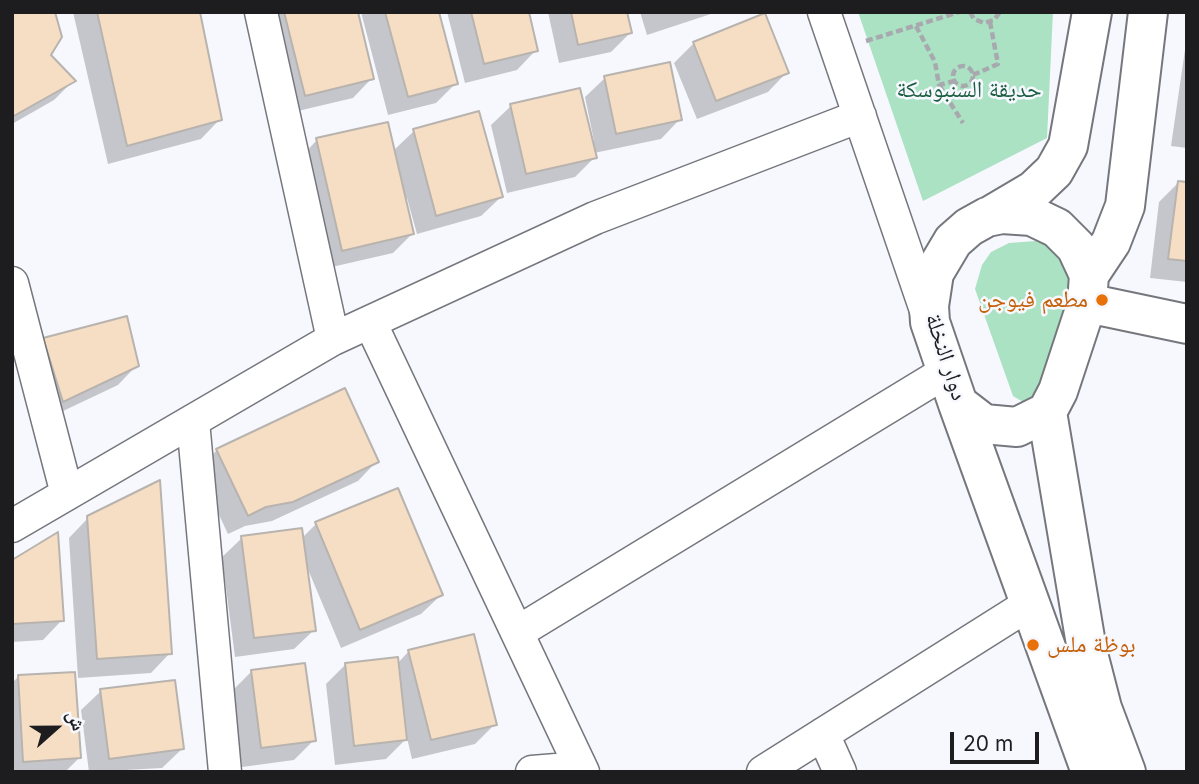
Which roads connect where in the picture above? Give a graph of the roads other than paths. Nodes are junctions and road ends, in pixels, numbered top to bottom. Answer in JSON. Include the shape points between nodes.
{"nodes":[{"id":1,"x":261,"y":12,"type":"edge"},
{"id":2,"x":824,"y":12,"type":"edge"},
{"id":3,"x":1092,"y":12,"type":"edge"},
{"id":4,"x":1148,"y":12,"type":"edge"},
{"id":5,"x":860,"y":116,"type":"junction"},
{"id":6,"x":987,"y":217,"type":"junction"},
{"id":7,"x":12,"y":283,"type":"edge"},
{"id":8,"x":1088,"y":289,"type":"junction"},
{"id":9,"x":370,"y":322,"type":"junction"},
{"id":10,"x":930,"y":323,"type":"junction"},
{"id":11,"x":1187,"y":324,"type":"edge"},
{"id":12,"x":333,"y":339,"type":"junction"},
{"id":13,"x":952,"y":387,"type":"junction"},
{"id":14,"x":1047,"y":412,"type":"junction"},
{"id":15,"x":193,"y":421,"type":"junction"},
{"id":16,"x":67,"y":494,"type":"junction"},
{"id":17,"x":12,"y":526,"type":"edge"},
{"id":18,"x":1031,"y":603,"type":"junction"},
{"id":19,"x":519,"y":632,"type":"junction"},
{"id":20,"x":823,"y":734,"type":"junction"},
{"id":21,"x":582,"y":770,"type":"edge"},
{"id":22,"x":225,"y":772,"type":"edge"},
{"id":23,"x":532,"y":772,"type":"edge"},
{"id":24,"x":763,"y":772,"type":"edge"},
{"id":25,"x":840,"y":772,"type":"edge"},
{"id":26,"x":1091,"y":772,"type":"edge"},
{"id":27,"x":1126,"y":772,"type":"edge"}],
"edges":[{"from":1,"to":12,"type":"street"},
{"from":2,"to":5,"type":"street"},
{"from":3,"to":6,"type":"street","name":"دوار النخلة","via":[[1068,146],[1054,171],[1034,190]]},
{"from":4,"to":8,"type":"street","via":[[1125,206]]},
{"from":5,"to":9,"type":"street","via":[[595,218]]},
{"from":5,"to":10,"type":"street"},
{"from":6,"to":8,"type":"street","via":[[1017,214],[1046,221],[1076,247]]},
{"from":6,"to":10,"type":"street","name":"دوار النخلة","via":[[953,241],[941,258],[930,289]]},
{"from":7,"to":16,"type":"street"},
{"from":8,"to":11,"type":"street"},
{"from":8,"to":14,"type":"street","via":[[1058,391]]},
{"from":9,"to":12,"type":"street"},
{"from":9,"to":19,"type":"street"},
{"from":10,"to":13,"type":"street","name":"دوار النخلة"},
{"from":12,"to":15,"type":"street"},
{"from":13,"to":14,"type":"street","name":"دوار النخلة","via":[[985,424],[1017,427]]},
{"from":13,"to":18,"type":"street"},
{"from":13,"to":19,"type":"street"},
{"from":14,"to":27,"type":"street","via":[[1087,650]]},
{"from":15,"to":16,"type":"street"},
{"from":15,"to":22,"type":"street"},
{"from":16,"to":17,"type":"street"},
{"from":18,"to":20,"type":"street"},
{"from":18,"to":26,"type":"street"},
{"from":19,"to":21,"type":"street"},
{"from":20,"to":24,"type":"street"},
{"from":20,"to":25,"type":"street"},
{"from":21,"to":23,"type":"street"}]}
